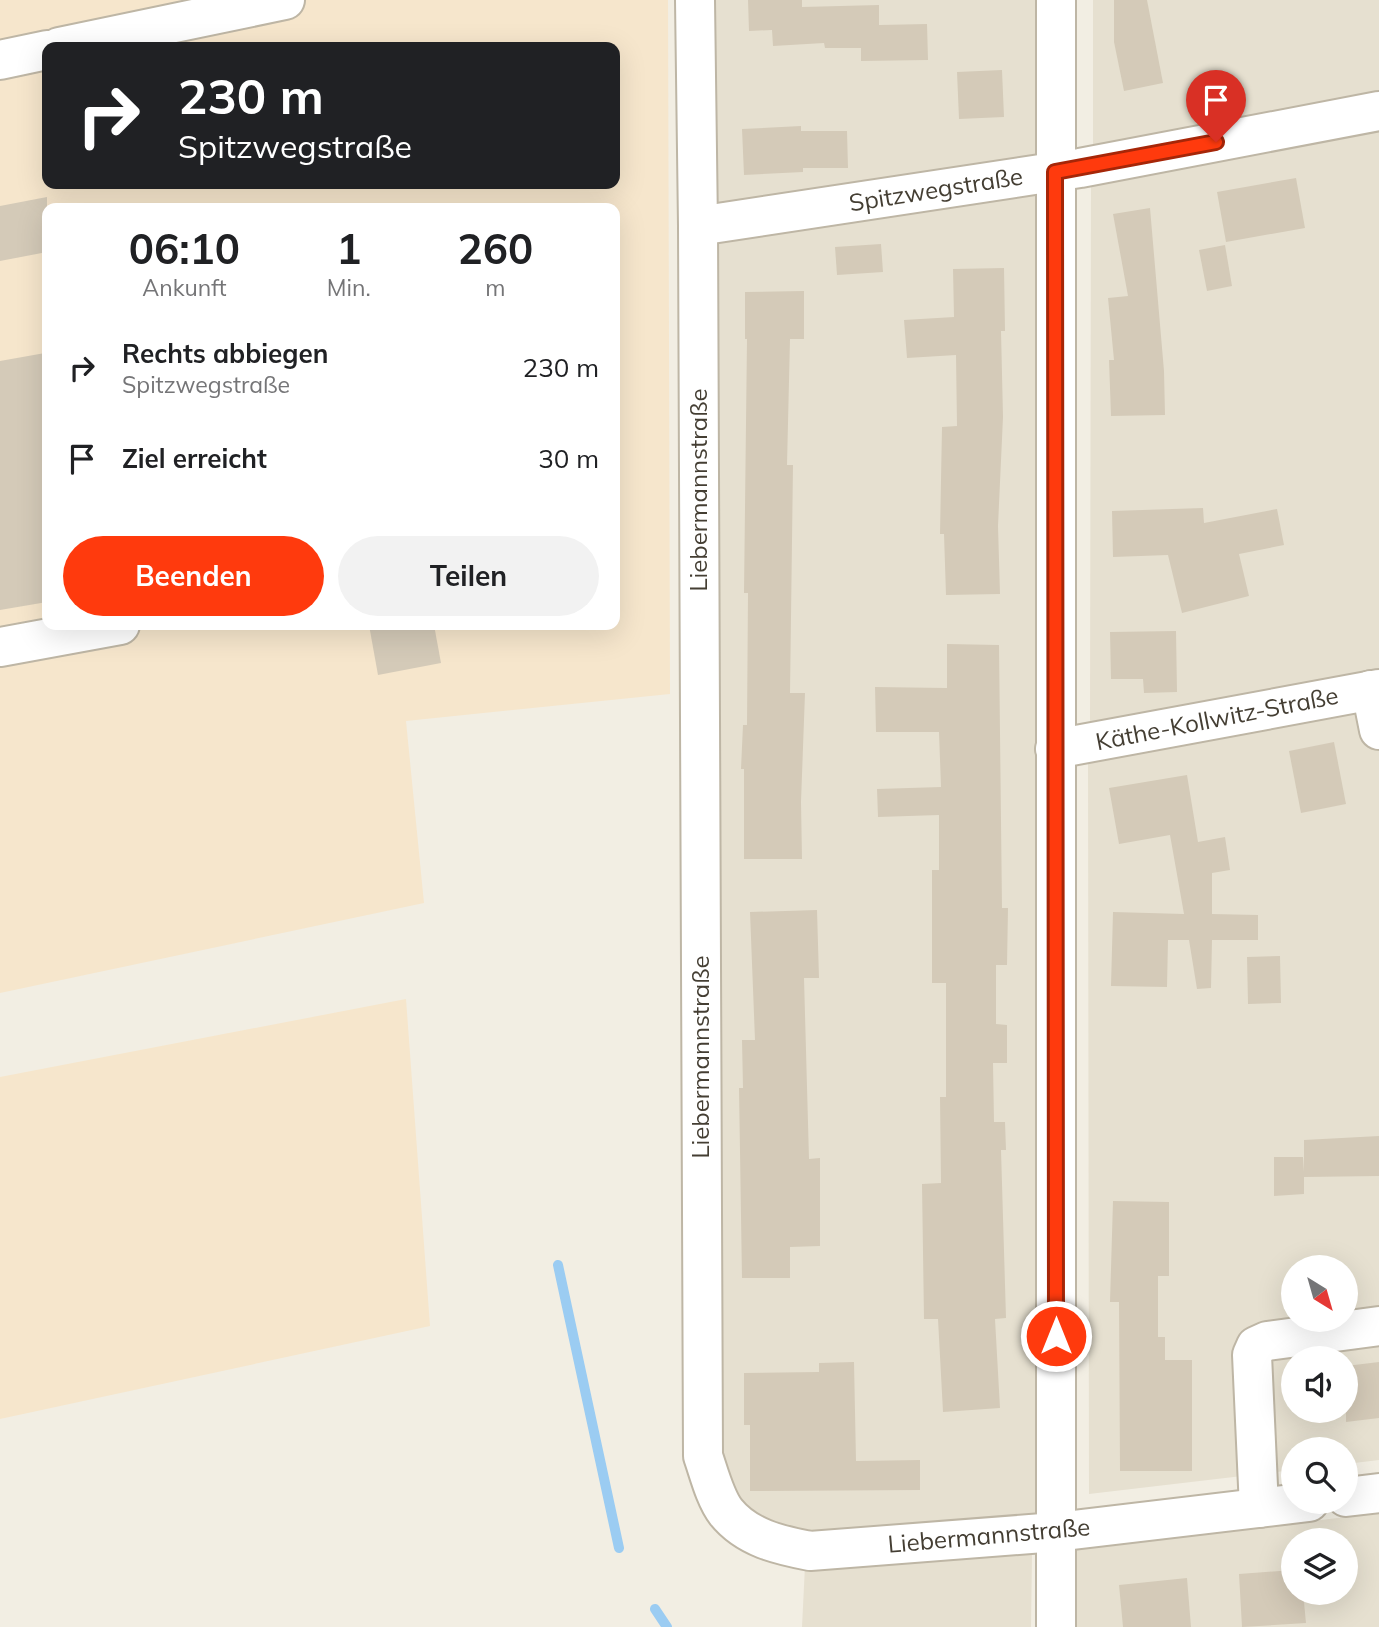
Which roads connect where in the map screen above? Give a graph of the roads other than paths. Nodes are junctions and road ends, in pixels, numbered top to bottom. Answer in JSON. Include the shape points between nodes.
{"nodes":[{"id":1,"x":285,"y":0,"type":"edge"},
{"id":2,"x":695,"y":0,"type":"edge"},
{"id":3,"x":1056,"y":0,"type":"edge"},
{"id":4,"x":83,"y":42,"type":"edge"},
{"id":5,"x":42,"y":51,"type":"edge"},
{"id":6,"x":0,"y":60,"type":"edge"},
{"id":7,"x":1379,"y":111,"type":"edge"},
{"id":8,"x":1055,"y":172,"type":"junction"},
{"id":9,"x":698,"y":226,"type":"junction"},
{"id":10,"x":94,"y":630,"type":"edge"},
{"id":11,"x":0,"y":648,"type":"edge"},
{"id":12,"x":1375,"y":690,"type":"edge"},
{"id":13,"x":1379,"y":730,"type":"edge"},
{"id":14,"x":1055,"y":749,"type":"junction"},
{"id":15,"x":1379,"y":1326,"type":"edge"},
{"id":16,"x":1379,"y":1493,"type":"edge"},
{"id":17,"x":1358,"y":1496,"type":"edge"},
{"id":18,"x":1281,"y":1505,"type":"edge"},
{"id":19,"x":1259,"y":1508,"type":"junction"},
{"id":20,"x":1056,"y":1532,"type":"junction"},
{"id":21,"x":1056,"y":1627,"type":"edge"}],
"edges":[{"from":1,"to":4,"type":"street"},
{"from":2,"to":9,"type":"street","name":"Liebermannstraße"},
{"from":3,"to":8,"type":"street"},
{"from":5,"to":6,"type":"street"},
{"from":7,"to":8,"type":"street","name":"Spitzwegstraße"},
{"from":8,"to":9,"type":"street","name":"Spitzwegstraße"},
{"from":8,"to":14,"type":"street"},
{"from":9,"to":20,"type":"street","name":"Liebermannstraße","via":[[703,1456],[725,1511],[749,1532],[774,1544],[810,1551]]},
{"from":10,"to":11,"type":"street"},
{"from":12,"to":13,"type":"street"},
{"from":12,"to":14,"type":"street","name":"Käthe-Kollwitz-Straße"},
{"from":14,"to":20,"type":"street"},
{"from":15,"to":19,"type":"street","via":[[1256,1346],[1252,1355]]},
{"from":16,"to":17,"type":"street"},
{"from":18,"to":19,"type":"street","name":"Liebermannstraße"},
{"from":19,"to":20,"type":"street","name":"Liebermannstraße"},
{"from":20,"to":21,"type":"street"}]}
